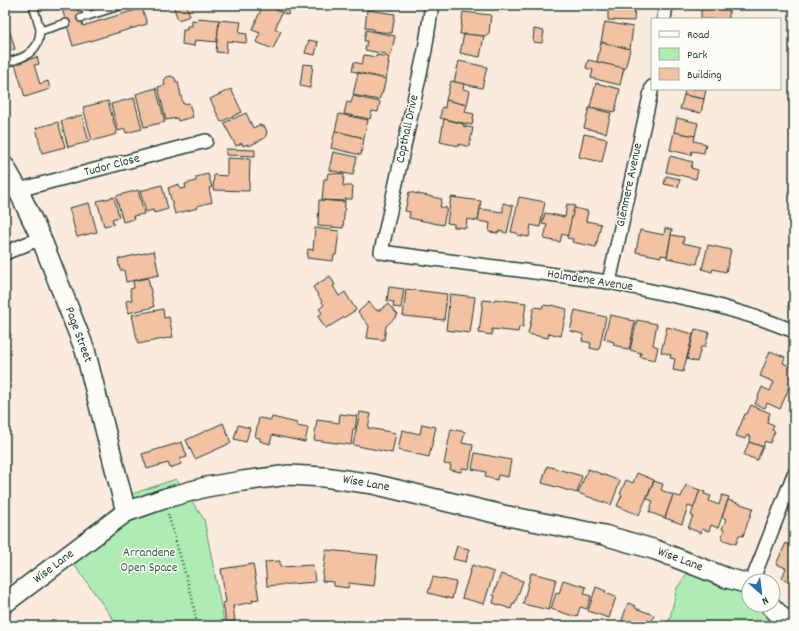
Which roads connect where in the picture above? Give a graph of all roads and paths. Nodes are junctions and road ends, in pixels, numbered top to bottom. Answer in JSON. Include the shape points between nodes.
{"nodes":[{"id":1,"x":33,"y":5,"type":"edge"},
{"id":2,"x":84,"y":5,"type":"edge"},
{"id":3,"x":123,"y":5,"type":"edge"},
{"id":4,"x":431,"y":5,"type":"edge"},
{"id":5,"x":666,"y":5,"type":"edge"},
{"id":6,"x":664,"y":18,"type":"edge"},
{"id":7,"x":66,"y":22,"type":"dead end"},
{"id":8,"x":40,"y":31,"type":"junction"},
{"id":9,"x":5,"y":63,"type":"edge"},
{"id":10,"x":651,"y":90,"type":"edge"},
{"id":11,"x":206,"y":141,"type":"dead end"},
{"id":12,"x":5,"y":167,"type":"edge"},
{"id":13,"x":18,"y":190,"type":"junction"},
{"id":14,"x":41,"y":238,"type":"junction"},
{"id":15,"x":381,"y":252,"type":"joint"},
{"id":16,"x":5,"y":253,"type":"edge"},
{"id":17,"x":609,"y":282,"type":"junction"},
{"id":18,"x":794,"y":331,"type":"edge"},
{"id":19,"x":794,"y":474,"type":"edge"},
{"id":20,"x":166,"y":498,"type":"junction"},
{"id":21,"x":126,"y":512,"type":"junction"},
{"id":22,"x":755,"y":573,"type":"edge"},
{"id":23,"x":741,"y":582,"type":"edge"},
{"id":24,"x":5,"y":603,"type":"edge"},
{"id":25,"x":778,"y":613,"type":"edge"},
{"id":26,"x":197,"y":626,"type":"edge"},
{"id":27,"x":790,"y":626,"type":"edge"}],
"edges":[{"from":1,"to":8,"type":"lane"},
{"from":2,"to":3,"type":"lane","via":[[84,17]]},
{"from":4,"to":15,"type":"street","name":"Copthall Drive","via":[[425,50]]},
{"from":5,"to":6,"type":"street"},
{"from":7,"to":8,"type":"lane"},
{"from":8,"to":9,"type":"lane","via":[[36,46],[30,54]]},
{"from":10,"to":17,"type":"street","name":"Glenmere Avenue"},
{"from":11,"to":13,"type":"street","name":"Tudor Close"},
{"from":12,"to":13,"type":"street","name":"Page Street"},
{"from":13,"to":14,"type":"street","name":"Page Street"},
{"from":14,"to":16,"type":"street"},
{"from":14,"to":21,"type":"street","name":"Page Street","via":[[85,350]]},
{"from":15,"to":17,"type":"street","name":"Holmdene Avenue"},
{"from":17,"to":18,"type":"street","name":"Holmdene Avenue","via":[[708,303]]},
{"from":19,"to":22,"type":"street"},
{"from":20,"to":21,"type":"street","name":"Wise Lane"},
{"from":20,"to":23,"type":"street","name":"Wise Lane","via":[[206,487],[289,475],[373,484],[503,515],[604,535],[656,550]]},
{"from":20,"to":26,"type":"path"},
{"from":21,"to":24,"type":"street","name":"Wise Lane"},
{"from":25,"to":27,"type":"street"}]}
